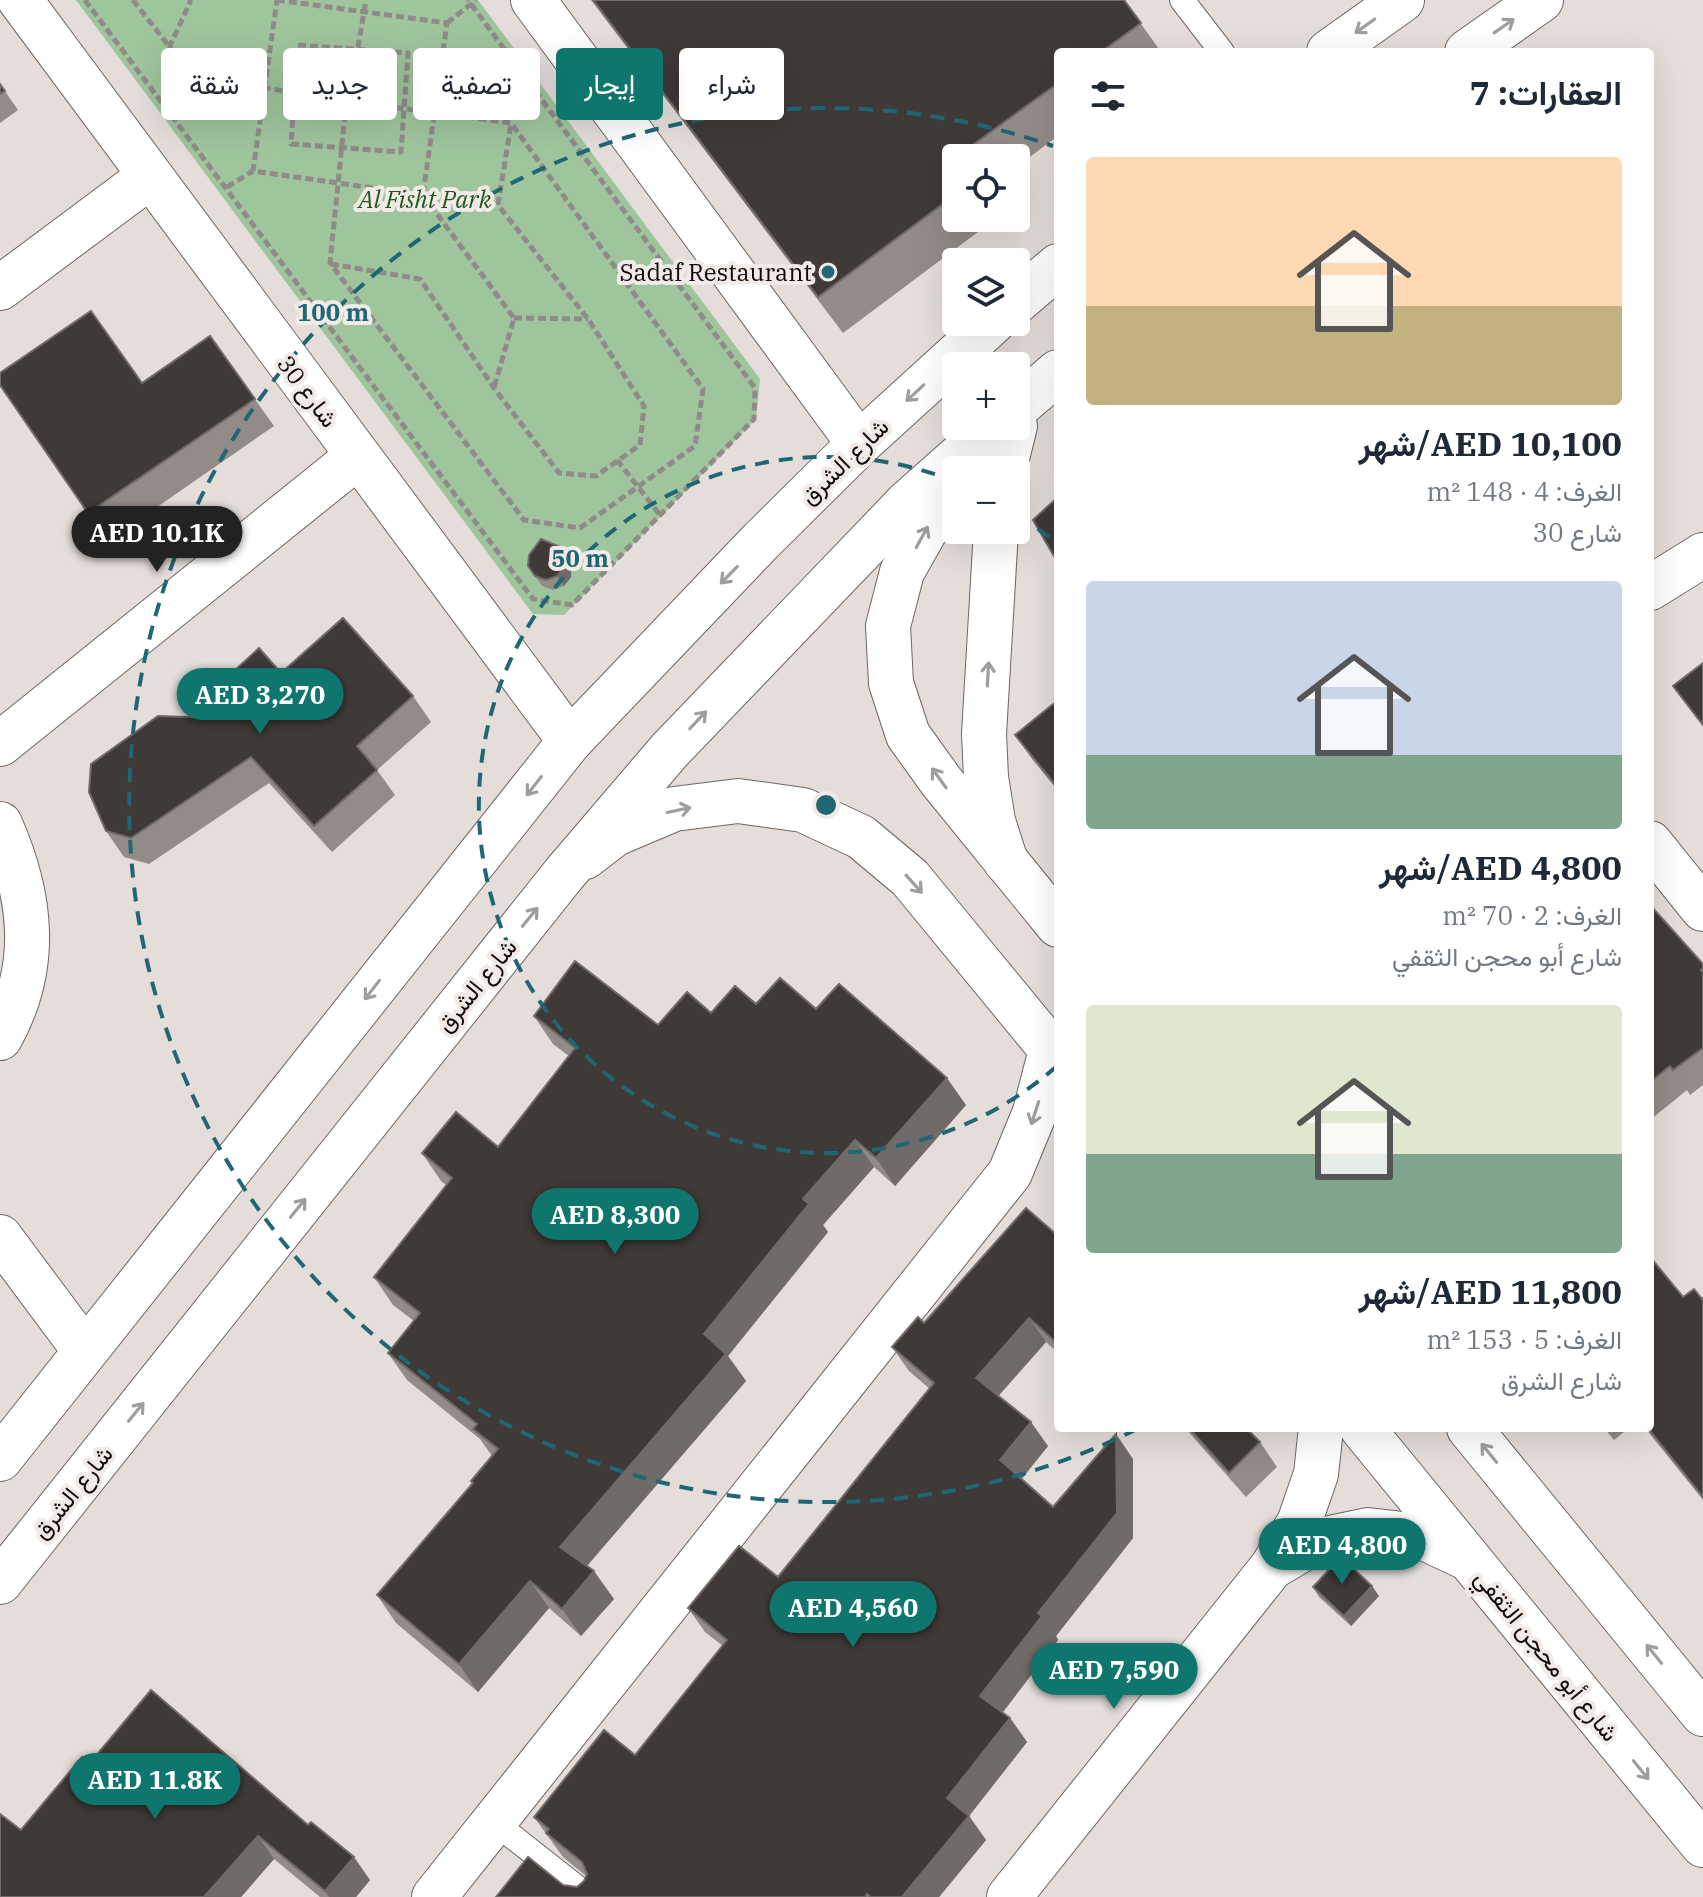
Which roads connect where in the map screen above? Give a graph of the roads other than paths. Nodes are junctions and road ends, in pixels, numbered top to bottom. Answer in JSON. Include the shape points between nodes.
{"nodes":[{"id":1,"x":20,"y":0,"type":"edge"},
{"id":2,"x":533,"y":0,"type":"edge"},
{"id":3,"x":1182,"y":0,"type":"edge"},
{"id":4,"x":1402,"y":0,"type":"edge"},
{"id":5,"x":1541,"y":0,"type":"edge"},
{"id":6,"x":1219,"y":48,"type":"edge"},
{"id":7,"x":1335,"y":48,"type":"edge"},
{"id":8,"x":1473,"y":48,"type":"edge"},
{"id":9,"x":149,"y":177,"type":"junction"},
{"id":10,"x":1054,"y":269,"type":"edge"},
{"id":11,"x":0,"y":288,"type":"edge"},
{"id":12,"x":1030,"y":290,"type":"edge"},
{"id":13,"x":978,"y":336,"type":"edge"},
{"id":14,"x":1054,"y":376,"type":"edge"},
{"id":15,"x":1030,"y":399,"type":"edge"},
{"id":16,"x":984,"y":440,"type":"edge"},
{"id":17,"x":992,"y":440,"type":"edge"},
{"id":18,"x":859,"y":444,"type":"junction"},
{"id":19,"x":978,"y":456,"type":"edge"},
{"id":20,"x":357,"y":457,"type":"junction"},
{"id":21,"x":942,"y":505,"type":"edge"},
{"id":22,"x":995,"y":544,"type":"edge"},
{"id":23,"x":1695,"y":560,"type":"edge"},
{"id":24,"x":1654,"y":586,"type":"edge"},
{"id":25,"x":1654,"y":602,"type":"edge"},
{"id":26,"x":570,"y":741,"type":"junction"},
{"id":27,"x":0,"y":744,"type":"edge"},
{"id":28,"x":0,"y":824,"type":"edge"},
{"id":29,"x":1654,"y":849,"type":"edge"},
{"id":30,"x":1006,"y":862,"type":"junction"},
{"id":31,"x":564,"y":874,"type":"junction"},
{"id":32,"x":1703,"y":909,"type":"edge"},
{"id":33,"x":1054,"y":920,"type":"edge"},
{"id":34,"x":0,"y":1038,"type":"edge"},
{"id":35,"x":1054,"y":1044,"type":"edge"},
{"id":36,"x":1054,"y":1052,"type":"edge"},
{"id":37,"x":1054,"y":1155,"type":"edge"},
{"id":38,"x":1010,"y":1173,"type":"junction"},
{"id":39,"x":0,"y":1237,"type":"edge"},
{"id":40,"x":76,"y":1362,"type":"junction"},
{"id":41,"x":1321,"y":1432,"type":"edge"},
{"id":42,"x":1365,"y":1432,"type":"edge"},
{"id":43,"x":1472,"y":1432,"type":"edge"},
{"id":44,"x":0,"y":1459,"type":"edge"},
{"id":45,"x":0,"y":1479,"type":"edge"},
{"id":46,"x":1467,"y":1558,"type":"junction"},
{"id":47,"x":1272,"y":1567,"type":"junction"},
{"id":48,"x":0,"y":1582,"type":"edge"},
{"id":49,"x":1703,"y":1714,"type":"edge"},
{"id":50,"x":494,"y":1822,"type":"junction"},
{"id":51,"x":1703,"y":1845,"type":"edge"},
{"id":52,"x":434,"y":1897,"type":"edge"},
{"id":53,"x":589,"y":1897,"type":"edge"},
{"id":54,"x":1009,"y":1897,"type":"edge"}],
"edges":[{"from":1,"to":9,"type":"street","name":"شارع 30"},
{"from":2,"to":18,"type":"street"},
{"from":3,"to":6,"type":"lane"},
{"from":4,"to":7,"type":"street","one_way":true},
{"from":8,"to":5,"type":"street","one_way":true},
{"from":9,"to":11,"type":"street"},
{"from":9,"to":20,"type":"street","name":"شارع 30"},
{"from":10,"to":12,"type":"street"},
{"from":13,"to":18,"type":"street","name":"شارع الشرق","one_way":true},
{"from":14,"to":15,"type":"street","name":"شارع الشرق"},
{"from":31,"to":16,"type":"street","name":"شارع الشرق","one_way":true,"via":[[781,632],[907,503]]},
{"from":17,"to":19,"type":"street"},
{"from":18,"to":26,"type":"street","name":"شارع الشرق","one_way":true},
{"from":20,"to":26,"type":"street","name":"شارع 30"},
{"from":20,"to":27,"type":"street"},
{"from":30,"to":21,"type":"street","one_way":true,"via":[[908,735],[891,683],[888,626],[902,572]]},
{"from":30,"to":22,"type":"street","one_way":true,"via":[[993,821],[984,734]]},
{"from":23,"to":24,"type":"street"},
{"from":23,"to":25,"type":"street"},
{"from":26,"to":40,"type":"street","name":"شارع الشرق","one_way":true},
{"from":28,"to":34,"type":"street","via":[[17,862],[27,912],[26,963],[14,1014]]},
{"from":29,"to":32,"type":"street"},
{"from":30,"to":33,"type":"street"},
{"from":31,"to":35,"type":"street","one_way":true,"via":[[615,834],[674,809],[738,801],[803,810],[861,837],[910,878]]},
{"from":48,"to":31,"type":"street","name":"شارع الشرق","one_way":true},
{"from":36,"to":38,"type":"street","one_way":true},
{"from":37,"to":38,"type":"street"},
{"from":38,"to":50,"type":"street"},
{"from":39,"to":40,"type":"street"},
{"from":40,"to":44,"type":"street","name":"شارع الشرق"},
{"from":40,"to":45,"type":"street"},
{"from":41,"to":47,"type":"street","via":[[1316,1474],[1299,1523]]},
{"from":42,"to":46,"type":"street","name":"شارع أبو محجن الثقفي"},
{"from":49,"to":43,"type":"street","one_way":true},
{"from":46,"to":47,"type":"street","via":[[1420,1536],[1368,1530],[1316,1541]]},
{"from":46,"to":51,"type":"street","name":"شارع أبو محجن الثقفي","one_way":true},
{"from":47,"to":54,"type":"street"},
{"from":50,"to":52,"type":"street"},
{"from":50,"to":53,"type":"lane"}]}
